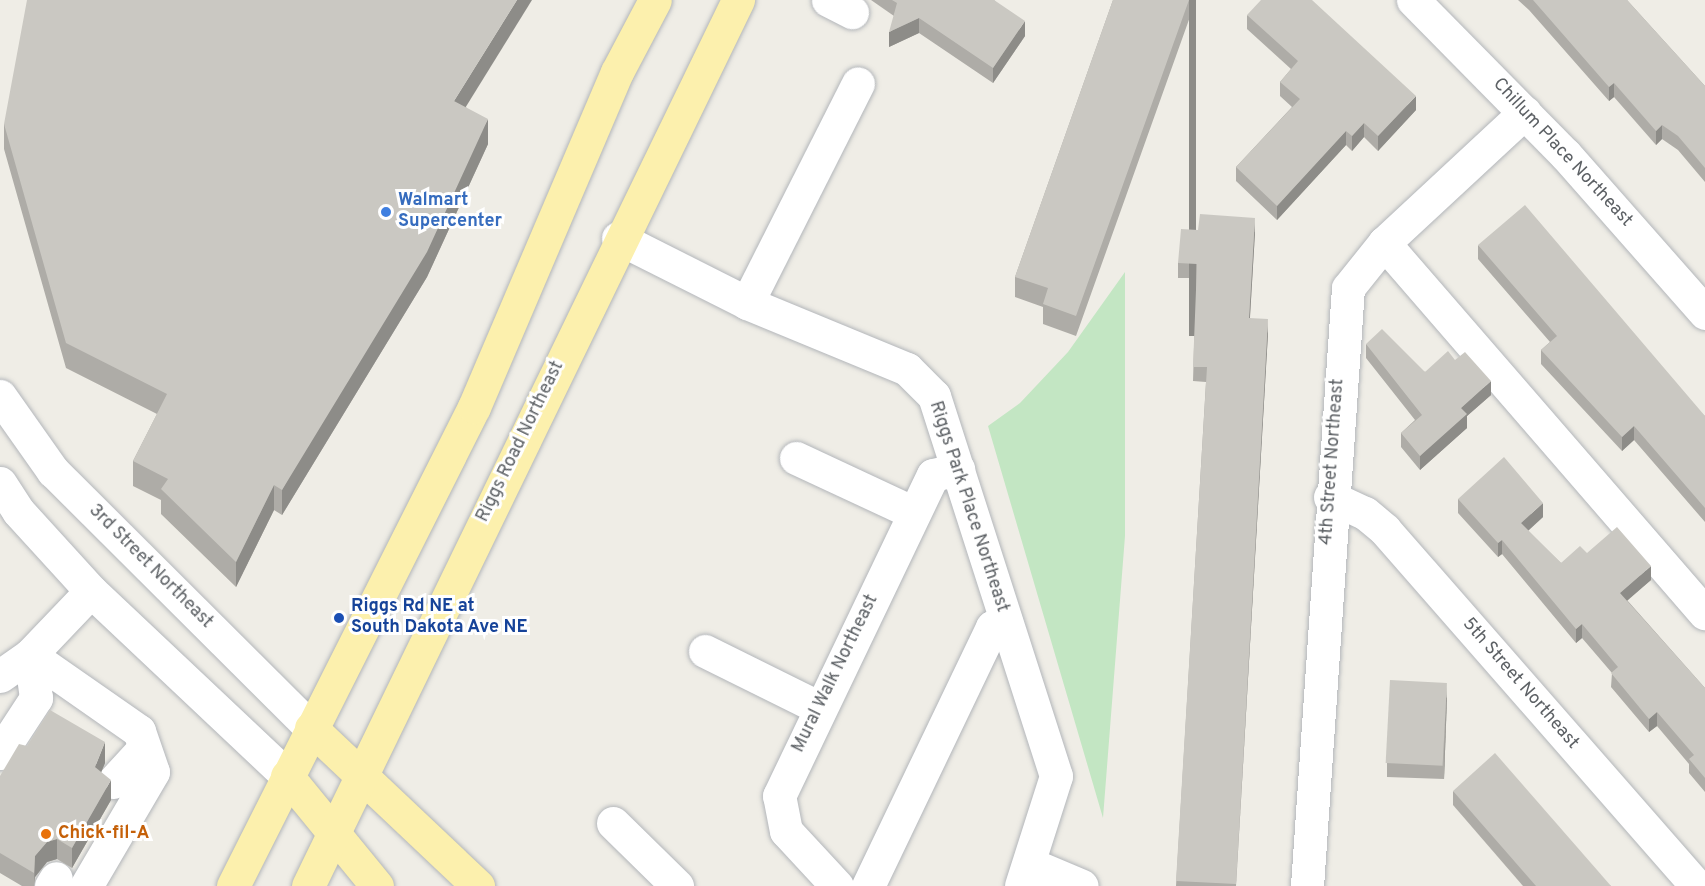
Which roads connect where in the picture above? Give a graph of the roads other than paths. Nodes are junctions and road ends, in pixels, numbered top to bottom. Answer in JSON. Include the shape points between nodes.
{"nodes":[{"id":1,"x":655,"y":0,"type":"edge"},
{"id":2,"x":738,"y":0,"type":"edge"},
{"id":3,"x":1413,"y":0,"type":"edge"},
{"id":4,"x":858,"y":83,"type":"dead end"},
{"id":5,"x":1525,"y":112,"type":"junction"},
{"id":6,"x":618,"y":238,"type":"junction"},
{"id":7,"x":1384,"y":243,"type":"junction"},
{"id":8,"x":747,"y":303,"type":"junction"},
{"id":9,"x":1705,"y":313,"type":"edge"},
{"id":10,"x":0,"y":396,"type":"edge"},
{"id":11,"x":796,"y":458,"type":"dead end"},
{"id":12,"x":958,"y":469,"type":"junction"},
{"id":13,"x":0,"y":483,"type":"edge"},
{"id":14,"x":1330,"y":497,"type":"junction"},
{"id":15,"x":914,"y":513,"type":"junction"},
{"id":16,"x":9,"y":521,"type":"edge"},
{"id":17,"x":90,"y":591,"type":"junction"},
{"id":18,"x":1705,"y":613,"type":"edge"},
{"id":19,"x":1006,"y":621,"type":"junction"},
{"id":20,"x":705,"y":651,"type":"dead end"},
{"id":21,"x":30,"y":655,"type":"junction"},
{"id":22,"x":0,"y":676,"type":"edge"},
{"id":23,"x":820,"y":708,"type":"junction"},
{"id":24,"x":311,"y":728,"type":"junction"},
{"id":25,"x":144,"y":748,"type":"junction"},
{"id":26,"x":0,"y":753,"type":"edge"},
{"id":27,"x":360,"y":771,"type":"junction"},
{"id":28,"x":287,"y":776,"type":"junction"},
{"id":29,"x":113,"y":782,"type":"edge"},
{"id":30,"x":613,"y":823,"type":"dead end"},
{"id":31,"x":333,"y":832,"type":"junction"},
{"id":32,"x":1025,"y":875,"type":"edge"},
{"id":33,"x":64,"y":883,"type":"edge"},
{"id":34,"x":233,"y":886,"type":"edge"},
{"id":35,"x":308,"y":886,"type":"edge"},
{"id":36,"x":377,"y":886,"type":"edge"},
{"id":37,"x":478,"y":886,"type":"edge"},
{"id":38,"x":677,"y":886,"type":"edge"},
{"id":39,"x":837,"y":886,"type":"edge"},
{"id":40,"x":868,"y":886,"type":"edge"},
{"id":41,"x":1082,"y":886,"type":"edge"},
{"id":42,"x":1307,"y":886,"type":"edge"},
{"id":43,"x":1697,"y":886,"type":"edge"}],
"edges":[{"from":1,"to":24,"type":"main road","via":[[617,72],[474,407],[347,668]]},
{"from":2,"to":6,"type":"main road","name":"Riggs Road Northeast"},
{"from":3,"to":5,"type":"street","name":"Chillum Place Northeast"},
{"from":4,"to":8,"type":"street"},
{"from":5,"to":7,"type":"street","name":"4th Street Northeast"},
{"from":5,"to":9,"type":"street","name":"Chillum Place Northeast"},
{"from":6,"to":8,"type":"street","name":"Riggs Park Place Northeast"},
{"from":6,"to":27,"type":"main road","name":"Riggs Road Northeast"},
{"from":7,"to":14,"type":"street","name":"4th Street Northeast","via":[[1354,276],[1345,301]]},
{"from":7,"to":18,"type":"street"},
{"from":8,"to":12,"type":"street","name":"Riggs Park Place Northeast","via":[[921,379],[934,396]]},
{"from":10,"to":24,"type":"street","name":"3rd Street Northeast","via":[[53,471]]},
{"from":11,"to":15,"type":"street"},
{"from":12,"to":15,"type":"street","name":"Mural Walk Northeast","via":[[933,476]]},
{"from":12,"to":19,"type":"street","name":"Riggs Park Place Northeast"},
{"from":13,"to":16,"type":"street"},
{"from":14,"to":42,"type":"street","name":"4th Street Northeast"},
{"from":14,"to":43,"type":"street","name":"5th Street Northeast","via":[[1351,504],[1385,530]]},
{"from":15,"to":23,"type":"street","name":"Mural Walk Northeast"},
{"from":16,"to":17,"type":"street"},
{"from":17,"to":21,"type":"street"},
{"from":17,"to":28,"type":"street"},
{"from":19,"to":32,"type":"street","name":"Riggs Park Place Northeast","via":[[1056,776]]},
{"from":19,"to":40,"type":"street","via":[[992,627]]},
{"from":20,"to":23,"type":"street"},
{"from":21,"to":22,"type":"street"},
{"from":21,"to":25,"type":"street","via":[[139,731]]},
{"from":21,"to":26,"type":"street","via":[[36,698]]},
{"from":23,"to":39,"type":"street","name":"Mural Walk Northeast","via":[[786,779],[778,810],[792,840]]},
{"from":24,"to":27,"type":"main road"},
{"from":24,"to":28,"type":"main road"},
{"from":25,"to":29,"type":"street"},
{"from":25,"to":33,"type":"street","via":[[153,772]]},
{"from":27,"to":31,"type":"main road","name":"Riggs Road Northeast"},
{"from":27,"to":37,"type":"main road"},
{"from":28,"to":31,"type":"main road"},
{"from":28,"to":34,"type":"main road"},
{"from":30,"to":38,"type":"street"},
{"from":31,"to":35,"type":"main road","name":"Riggs Road Northeast"},
{"from":31,"to":36,"type":"main road"},
{"from":32,"to":41,"type":"street"}]}
